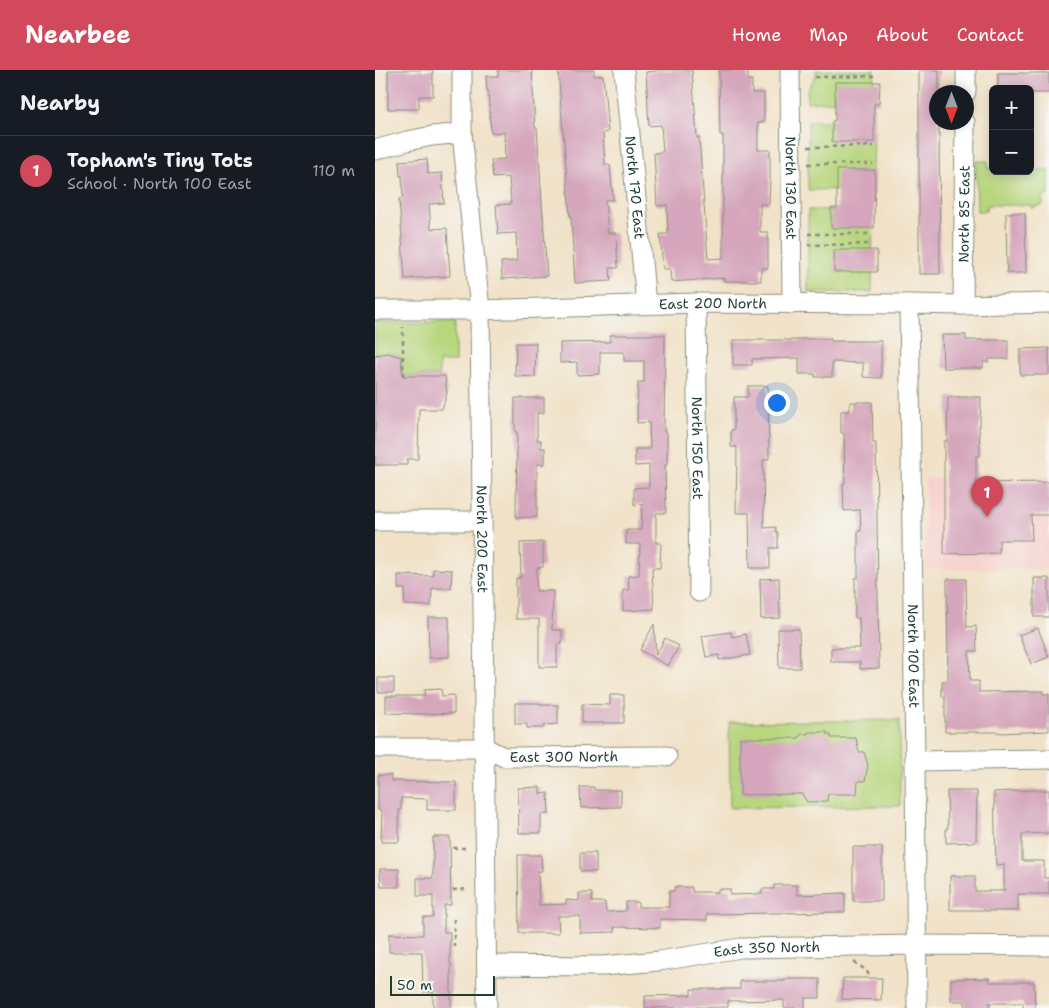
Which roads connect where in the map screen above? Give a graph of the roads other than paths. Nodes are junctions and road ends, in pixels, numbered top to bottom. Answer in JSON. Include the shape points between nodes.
{"nodes":[{"id":1,"x":462,"y":70,"type":"edge"},
{"id":2,"x":624,"y":70,"type":"edge"},
{"id":3,"x":790,"y":70,"type":"edge"},
{"id":4,"x":966,"y":70,"type":"edge"},
{"id":5,"x":966,"y":85,"type":"edge"},
{"id":6,"x":965,"y":130,"type":"edge"},
{"id":7,"x":462,"y":133,"type":"junction"},
{"id":8,"x":375,"y":150,"type":"edge"},
{"id":9,"x":696,"y":303,"type":"junction"},
{"id":10,"x":1049,"y":303,"type":"edge"},
{"id":11,"x":646,"y":304,"type":"junction"},
{"id":12,"x":792,"y":304,"type":"junction"},
{"id":13,"x":909,"y":304,"type":"junction"},
{"id":14,"x":963,"y":305,"type":"junction"},
{"id":15,"x":375,"y":310,"type":"edge"},
{"id":16,"x":480,"y":310,"type":"junction"},
{"id":17,"x":375,"y":521,"type":"edge"},
{"id":18,"x":482,"y":521,"type":"junction"},
{"id":19,"x":699,"y":592,"type":"dead end"},
{"id":20,"x":375,"y":748,"type":"edge"},
{"id":21,"x":485,"y":748,"type":"junction"},
{"id":22,"x":667,"y":756,"type":"dead end"},
{"id":23,"x":1049,"y":759,"type":"edge"},
{"id":24,"x":915,"y":761,"type":"junction"},
{"id":25,"x":917,"y":945,"type":"junction"},
{"id":26,"x":1049,"y":946,"type":"edge"},
{"id":27,"x":487,"y":964,"type":"junction"},
{"id":28,"x":487,"y":1008,"type":"edge"},
{"id":29,"x":917,"y":1008,"type":"edge"}],
"edges":[{"from":1,"to":7,"type":"street","name":"North 200 East"},
{"from":2,"to":11,"type":"street","name":"North 170 East"},
{"from":3,"to":12,"type":"street","name":"North 130 East"},
{"from":4,"to":5,"type":"street"},
{"from":6,"to":14,"type":"street","name":"North 85 East"},
{"from":7,"to":8,"type":"street","via":[[432,136]]},
{"from":7,"to":16,"type":"street","name":"North 200 East"},
{"from":9,"to":11,"type":"street","name":"East 200 North"},
{"from":9,"to":12,"type":"street","name":"East 200 North"},
{"from":9,"to":19,"type":"street","name":"North 150 East"},
{"from":10,"to":14,"type":"street","name":"East 200 North"},
{"from":11,"to":16,"type":"street","name":"East 200 North"},
{"from":12,"to":13,"type":"street","name":"East 200 North"},
{"from":13,"to":14,"type":"street","name":"East 200 North"},
{"from":13,"to":24,"type":"street","name":"North 100 East"},
{"from":15,"to":16,"type":"street","name":"East 200 North"},
{"from":16,"to":18,"type":"street","name":"North 200 East"},
{"from":17,"to":18,"type":"street"},
{"from":18,"to":21,"type":"street","name":"North 200 East"},
{"from":20,"to":21,"type":"street","name":"East 300 North"},
{"from":21,"to":22,"type":"street","name":"East 300 North","via":[[504,757]]},
{"from":21,"to":27,"type":"street","name":"North 200 East"},
{"from":23,"to":24,"type":"street"},
{"from":24,"to":25,"type":"street","name":"North 100 East"},
{"from":25,"to":26,"type":"street","name":"East 350 North"},
{"from":25,"to":27,"type":"street","name":"East 350 North","via":[[741,948],[659,962],[603,966]]},
{"from":25,"to":29,"type":"street","name":"North 100 East"},
{"from":27,"to":28,"type":"street","name":"North 200 East"}]}
